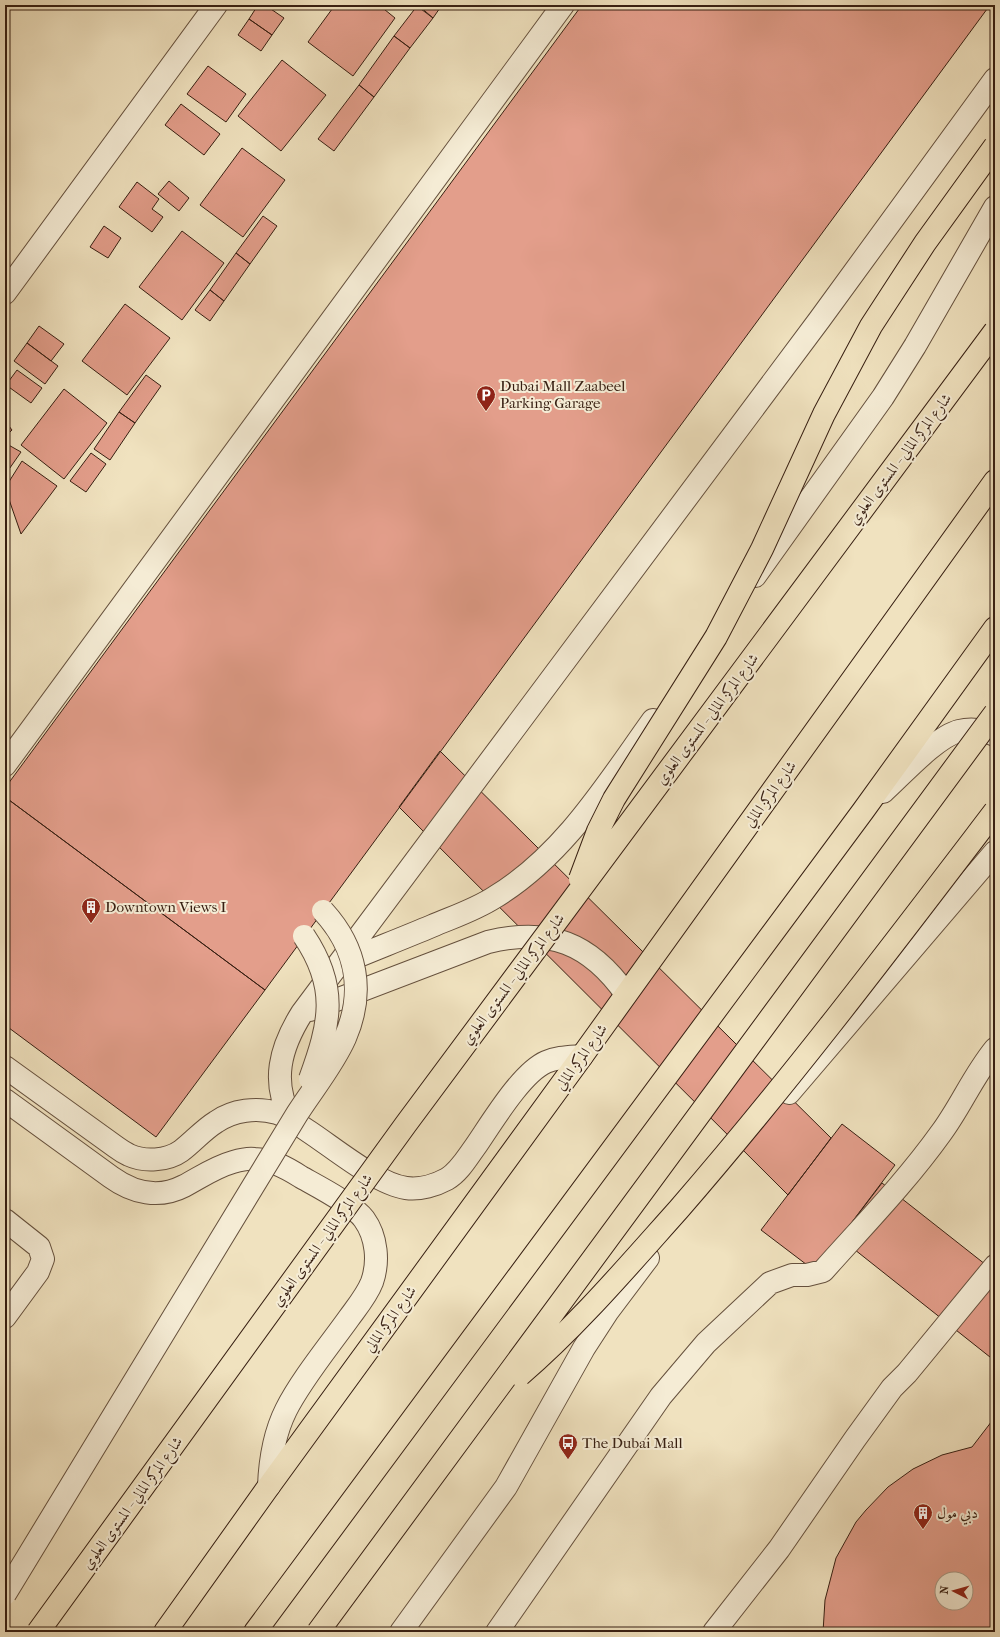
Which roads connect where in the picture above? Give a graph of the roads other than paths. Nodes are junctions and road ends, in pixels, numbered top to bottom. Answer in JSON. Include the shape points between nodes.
{"nodes":[{"id":1,"x":216,"y":5,"type":"edge"},
{"id":2,"x":563,"y":5,"type":"edge"},
{"id":3,"x":995,"y":79,"type":"edge"},
{"id":4,"x":995,"y":146,"type":"edge"},
{"id":5,"x":995,"y":207,"type":"edge"},
{"id":6,"x":5,"y":293,"type":"edge"},
{"id":7,"x":995,"y":331,"type":"edge"},
{"id":8,"x":995,"y":480,"type":"edge"},
{"id":9,"x":995,"y":628,"type":"edge"},
{"id":10,"x":995,"y":713,"type":"edge"},
{"id":11,"x":995,"y":734,"type":"edge"},
{"id":12,"x":5,"y":765,"type":"edge"},
{"id":13,"x":863,"y":811,"type":"junction"},
{"id":14,"x":995,"y":811,"type":"edge"},
{"id":15,"x":995,"y":852,"type":"edge"},
{"id":16,"x":574,"y":898,"type":"junction"},
{"id":17,"x":323,"y":911,"type":"dead end"},
{"id":18,"x":304,"y":936,"type":"dead end"},
{"id":19,"x":339,"y":964,"type":"junction"},
{"id":20,"x":626,"y":994,"type":"junction"},
{"id":21,"x":302,"y":1013,"type":"junction"},
{"id":22,"x":995,"y":1049,"type":"edge"},
{"id":23,"x":582,"y":1056,"type":"junction"},
{"id":24,"x":5,"y":1067,"type":"edge"},
{"id":25,"x":5,"y":1100,"type":"edge"},
{"id":26,"x":294,"y":1116,"type":"junction"},
{"id":27,"x":5,"y":1220,"type":"edge"},
{"id":28,"x":995,"y":1266,"type":"edge"},
{"id":29,"x":5,"y":1317,"type":"edge"},
{"id":30,"x":487,"y":1403,"type":"junction"},
{"id":31,"x":269,"y":1486,"type":"junction"},
{"id":32,"x":5,"y":1594,"type":"edge"},
{"id":33,"x":182,"y":1610,"type":"junction"},
{"id":34,"x":38,"y":1632,"type":"edge"},
{"id":35,"x":165,"y":1632,"type":"edge"},
{"id":36,"x":175,"y":1632,"type":"edge"},
{"id":37,"x":255,"y":1632,"type":"edge"},
{"id":38,"x":318,"y":1632,"type":"edge"},
{"id":39,"x":401,"y":1632,"type":"edge"},
{"id":40,"x":497,"y":1632,"type":"edge"},
{"id":41,"x":714,"y":1632,"type":"edge"}],
"edges":[{"from":1,"to":6,"type":"street"},
{"from":2,"to":12,"type":"street","via":[[527,67],[403,236],[153,575]]},
{"from":3,"to":19,"type":"street","via":[[820,319]]},
{"from":4,"to":16,"type":"main road","bridge":true,"via":[[924,243],[846,370],[762,549],[719,631],[601,824],[584,864]]},
{"from":5,"to":19,"type":"street","via":[[883,397],[596,800],[561,842],[538,866],[494,898],[472,910]]},
{"from":7,"to":16,"type":"main road","name":"شارع المركز المالي - المستوى العلوي","bridge":true},
{"from":8,"to":20,"type":"main road","name":"شارع المركز المالي"},
{"from":9,"to":13,"type":"main road"},
{"from":10,"to":30,"type":"main road","bridge":true},
{"from":11,"to":13,"type":"street","via":[[982,730],[959,731],[939,740]]},
{"from":13,"to":37,"type":"main road"},
{"from":14,"to":30,"type":"main road","bridge":true,"via":[[838,1016],[705,1178],[598,1298],[526,1370]]},
{"from":15,"to":39,"type":"street","via":[[634,1275],[584,1348],[506,1487]]},
{"from":16,"to":34,"type":"main road","name":"شارع المركز المالي - المستوى العلوي","bridge":true,"via":[[406,1124]]},
{"from":17,"to":26,"type":"street","bridge":true,"via":[[342,935],[353,964],[356,979],[354,1010],[350,1026],[337,1053]]},
{"from":18,"to":26,"type":"street","bridge":true,"via":[[314,950],[323,971],[328,1016],[320,1050]]},
{"from":19,"to":21,"type":"street"},
{"from":20,"to":21,"type":"street","via":[[600,963],[566,943],[528,936],[508,937],[488,942]]},
{"from":20,"to":23,"type":"main road","name":"شارع المركز المالي"},
{"from":21,"to":26,"type":"street","via":[[286,1042],[280,1074],[284,1107]]},
{"from":22,"to":40,"type":"street","via":[[981,1066],[942,1132],[823,1271],[792,1275],[770,1284],[706,1343],[661,1396]]},
{"from":23,"to":26,"type":"street","via":[[563,1057],[546,1062],[531,1072],[518,1086],[463,1164],[448,1178],[429,1186],[407,1188],[387,1183],[369,1173]]},
{"from":23,"to":31,"type":"main road","name":"شارع المركز المالي"},
{"from":24,"to":26,"type":"street","via":[[116,1147],[142,1159],[162,1159],[180,1152],[217,1121],[231,1114],[246,1110],[262,1110]]},
{"from":25,"to":31,"type":"street","via":[[123,1186],[135,1190],[148,1193],[172,1191],[215,1168],[253,1158],[287,1168],[347,1204],[364,1218],[374,1238],[377,1260],[372,1283],[286,1410],[270,1460]]},
{"from":26,"to":32,"type":"street","bridge":true},
{"from":27,"to":29,"type":"street","via":[[39,1247],[43,1260],[38,1272]]},
{"from":28,"to":41,"type":"street","via":[[892,1388],[779,1549]]},
{"from":30,"to":38,"type":"main road","bridge":true},
{"from":31,"to":33,"type":"main road","name":"شارع المركز المالي"},
{"from":33,"to":35,"type":"main road","name":"شارع المركز المالي"},
{"from":33,"to":36,"type":"main road"}]}
